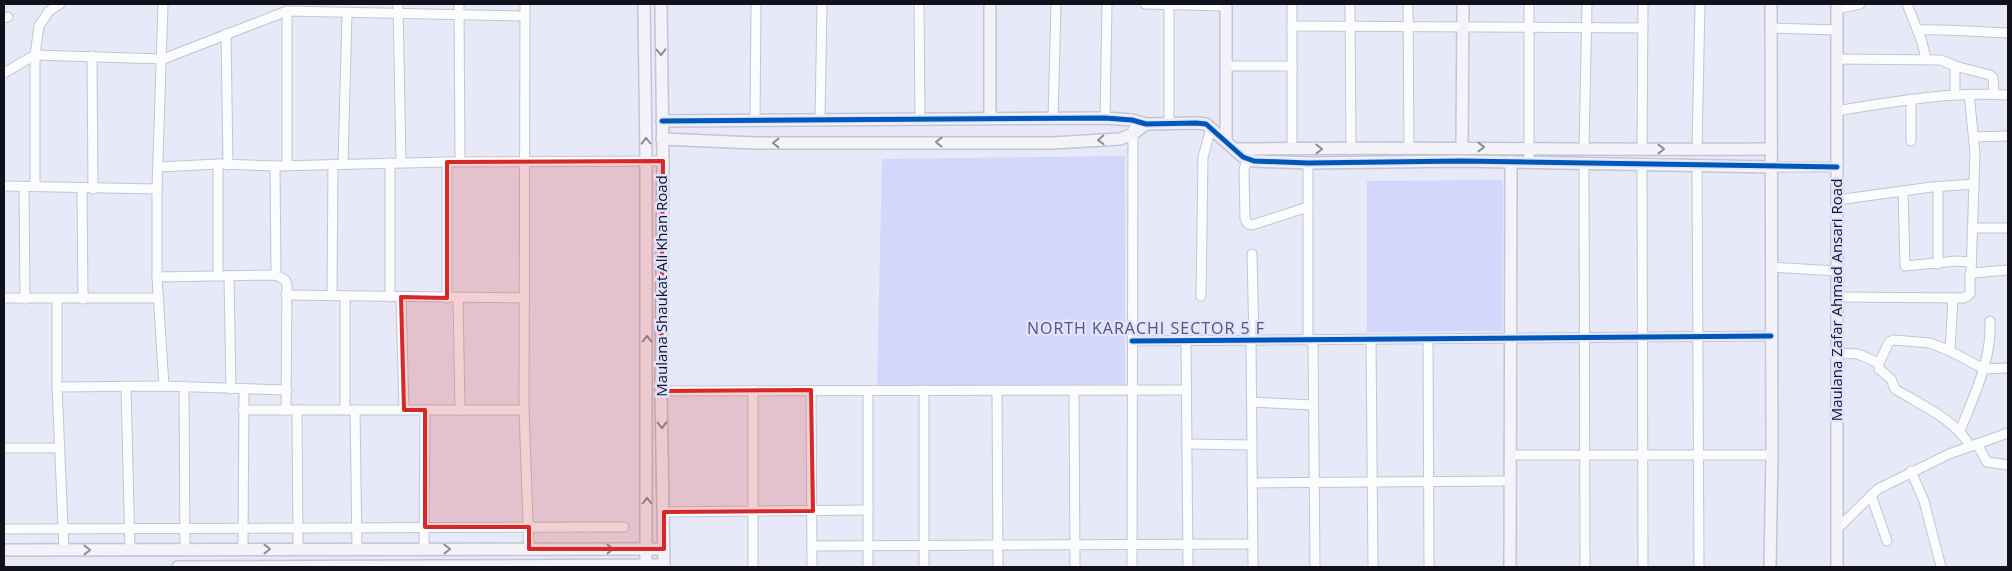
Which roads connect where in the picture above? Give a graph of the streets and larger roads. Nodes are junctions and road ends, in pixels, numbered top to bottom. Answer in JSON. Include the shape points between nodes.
{"nodes":[{"id":1,"x":60,"y":4,"type":"edge"},
{"id":2,"x":163,"y":4,"type":"edge"},
{"id":3,"x":398,"y":4,"type":"edge"},
{"id":4,"x":459,"y":4,"type":"edge"},
{"id":5,"x":525,"y":4,"type":"edge"},
{"id":6,"x":644,"y":4,"type":"edge"},
{"id":7,"x":661,"y":4,"type":"edge"},
{"id":8,"x":756,"y":4,"type":"edge"},
{"id":9,"x":822,"y":4,"type":"edge"},
{"id":10,"x":920,"y":4,"type":"edge"},
{"id":11,"x":990,"y":4,"type":"edge"},
{"id":12,"x":1056,"y":4,"type":"edge"},
{"id":13,"x":1106,"y":4,"type":"edge"},
{"id":14,"x":1145,"y":4,"type":"edge"},
{"id":15,"x":1169,"y":4,"type":"edge"},
{"id":16,"x":1292,"y":4,"type":"edge"},
{"id":17,"x":1350,"y":4,"type":"edge"},
{"id":18,"x":1408,"y":4,"type":"edge"},
{"id":19,"x":1462,"y":4,"type":"edge"},
{"id":20,"x":1529,"y":4,"type":"edge"},
{"id":21,"x":1587,"y":4,"type":"edge"},
{"id":22,"x":1643,"y":4,"type":"edge"},
{"id":23,"x":1700,"y":4,"type":"edge"},
{"id":24,"x":1771,"y":4,"type":"edge"},
{"id":25,"x":1860,"y":4,"type":"edge"},
{"id":26,"x":1907,"y":4,"type":"edge"},
{"id":27,"x":1226,"y":5,"type":"edge"},
{"id":28,"x":1836,"y":6,"type":"edge"},
{"id":29,"x":287,"y":11,"type":"junction"},
{"id":30,"x":347,"y":12,"type":"junction"},
{"id":31,"x":398,"y":14,"type":"junction"},
{"id":32,"x":459,"y":15,"type":"junction"},
{"id":33,"x":525,"y":16,"type":"junction"},
{"id":34,"x":1292,"y":26,"type":"junction"},
{"id":35,"x":1350,"y":26,"type":"junction"},
{"id":36,"x":1408,"y":27,"type":"junction"},
{"id":37,"x":1462,"y":27,"type":"junction"},
{"id":38,"x":1529,"y":27,"type":"junction"},
{"id":39,"x":1587,"y":28,"type":"junction"},
{"id":40,"x":1643,"y":28,"type":"junction"},
{"id":41,"x":1771,"y":28,"type":"junction"},
{"id":42,"x":1837,"y":30,"type":"junction"},
{"id":43,"x":1918,"y":30,"type":"junction"},
{"id":44,"x":2008,"y":33,"type":"edge"},
{"id":45,"x":226,"y":34,"type":"junction"},
{"id":46,"x":35,"y":55,"type":"junction"},
{"id":47,"x":92,"y":56,"type":"junction"},
{"id":48,"x":163,"y":59,"type":"junction"},
{"id":49,"x":1837,"y":59,"type":"junction"},
{"id":50,"x":1926,"y":59,"type":"junction"},
{"id":51,"x":1226,"y":66,"type":"junction"},
{"id":52,"x":1292,"y":66,"type":"junction"},
{"id":53,"x":1955,"y":66,"type":"junction"},
{"id":54,"x":4,"y":73,"type":"edge"},
{"id":55,"x":1955,"y":94,"type":"junction"},
{"id":56,"x":1969,"y":94,"type":"junction"},
{"id":57,"x":1994,"y":94,"type":"junction"},
{"id":58,"x":2008,"y":95,"type":"edge"},
{"id":59,"x":1911,"y":99,"type":"junction"},
{"id":60,"x":1836,"y":111,"type":"junction"},
{"id":61,"x":990,"y":118,"type":"junction"},
{"id":62,"x":1105,"y":118,"type":"junction"},
{"id":63,"x":755,"y":119,"type":"junction"},
{"id":64,"x":891,"y":119,"type":"junction"},
{"id":65,"x":920,"y":119,"type":"junction"},
{"id":66,"x":1053,"y":119,"type":"junction"},
{"id":67,"x":820,"y":120,"type":"junction"},
{"id":68,"x":1132,"y":120,"type":"junction"},
{"id":69,"x":662,"y":121,"type":"junction"},
{"id":70,"x":1146,"y":124,"type":"junction"},
{"id":71,"x":1169,"y":124,"type":"junction"},
{"id":72,"x":1211,"y":128,"type":"junction"},
{"id":73,"x":1133,"y":134,"type":"junction"},
{"id":74,"x":2008,"y":136,"type":"edge"},
{"id":75,"x":1974,"y":137,"type":"junction"},
{"id":76,"x":662,"y":139,"type":"junction"},
{"id":77,"x":1911,"y":141,"type":"dead end"},
{"id":78,"x":891,"y":142,"type":"junction"},
{"id":79,"x":1226,"y":142,"type":"junction"},
{"id":80,"x":1462,"y":147,"type":"junction"},
{"id":81,"x":1529,"y":147,"type":"junction"},
{"id":82,"x":1292,"y":148,"type":"junction"},
{"id":83,"x":1409,"y":148,"type":"junction"},
{"id":84,"x":1235,"y":149,"type":"junction"},
{"id":85,"x":1351,"y":149,"type":"junction"},
{"id":86,"x":1584,"y":149,"type":"junction"},
{"id":87,"x":1697,"y":149,"type":"junction"},
{"id":88,"x":1771,"y":149,"type":"junction"},
{"id":89,"x":1642,"y":150,"type":"junction"},
{"id":90,"x":1247,"y":159,"type":"junction"},
{"id":91,"x":525,"y":161,"type":"junction"},
{"id":92,"x":646,"y":161,"type":"junction"},
{"id":93,"x":663,"y":161,"type":"junction"},
{"id":94,"x":400,"y":162,"type":"junction"},
{"id":95,"x":446,"y":162,"type":"junction"},
{"id":96,"x":460,"y":162,"type":"junction"},
{"id":97,"x":1511,"y":162,"type":"junction"},
{"id":98,"x":390,"y":163,"type":"junction"},
{"id":99,"x":1308,"y":163,"type":"junction"},
{"id":100,"x":1529,"y":163,"type":"junction"},
{"id":101,"x":218,"y":164,"type":"junction"},
{"id":102,"x":333,"y":164,"type":"junction"},
{"id":103,"x":343,"y":164,"type":"junction"},
{"id":104,"x":1584,"y":164,"type":"junction"},
{"id":105,"x":1642,"y":164,"type":"junction"},
{"id":106,"x":228,"y":165,"type":"junction"},
{"id":107,"x":1697,"y":165,"type":"junction"},
{"id":108,"x":275,"y":166,"type":"junction"},
{"id":109,"x":287,"y":166,"type":"junction"},
{"id":110,"x":159,"y":167,"type":"junction"},
{"id":111,"x":1771,"y":167,"type":"junction"},
{"id":112,"x":1837,"y":167,"type":"junction"},
{"id":113,"x":1974,"y":184,"type":"junction"},
{"id":114,"x":4,"y":186,"type":"edge"},
{"id":115,"x":35,"y":186,"type":"junction"},
{"id":116,"x":24,"y":187,"type":"junction"},
{"id":117,"x":1938,"y":187,"type":"junction"},
{"id":118,"x":82,"y":189,"type":"junction"},
{"id":119,"x":93,"y":189,"type":"junction"},
{"id":120,"x":156,"y":190,"type":"junction"},
{"id":121,"x":1903,"y":191,"type":"junction"},
{"id":122,"x":1837,"y":200,"type":"junction"},
{"id":123,"x":1308,"y":207,"type":"junction"},
{"id":124,"x":1972,"y":228,"type":"junction"},
{"id":125,"x":2008,"y":228,"type":"edge"},
{"id":126,"x":1252,"y":254,"type":"dead end"},
{"id":127,"x":1970,"y":262,"type":"junction"},
{"id":128,"x":1938,"y":264,"type":"junction"},
{"id":129,"x":1771,"y":267,"type":"junction"},
{"id":130,"x":2008,"y":270,"type":"edge"},
{"id":131,"x":1837,"y":271,"type":"junction"},
{"id":132,"x":1971,"y":274,"type":"junction"},
{"id":133,"x":276,"y":275,"type":"junction"},
{"id":134,"x":218,"y":276,"type":"junction"},
{"id":135,"x":229,"y":276,"type":"junction"},
{"id":136,"x":157,"y":277,"type":"junction"},
{"id":137,"x":286,"y":296,"type":"junction"},
{"id":138,"x":332,"y":296,"type":"junction"},
{"id":139,"x":344,"y":296,"type":"junction"},
{"id":140,"x":1201,"y":296,"type":"dead end"},
{"id":141,"x":390,"y":297,"type":"junction"},
{"id":142,"x":401,"y":297,"type":"junction"},
{"id":143,"x":4,"y":298,"type":"edge"},
{"id":144,"x":159,"y":298,"type":"junction"},
{"id":145,"x":447,"y":298,"type":"junction"},
{"id":146,"x":458,"y":298,"type":"junction"},
{"id":147,"x":524,"y":298,"type":"junction"},
{"id":148,"x":1837,"y":298,"type":"junction"},
{"id":149,"x":1953,"y":298,"type":"junction"},
{"id":150,"x":25,"y":299,"type":"junction"},
{"id":151,"x":57,"y":299,"type":"junction"},
{"id":152,"x":83,"y":299,"type":"junction"},
{"id":153,"x":1990,"y":321,"type":"dead end"},
{"id":154,"x":1771,"y":336,"type":"junction"},
{"id":155,"x":1642,"y":337,"type":"junction"},
{"id":156,"x":1698,"y":337,"type":"junction"},
{"id":157,"x":1510,"y":338,"type":"junction"},
{"id":158,"x":1584,"y":338,"type":"junction"},
{"id":159,"x":1371,"y":339,"type":"junction"},
{"id":160,"x":1428,"y":339,"type":"junction"},
{"id":161,"x":1186,"y":340,"type":"junction"},
{"id":162,"x":1253,"y":340,"type":"junction"},
{"id":163,"x":1310,"y":340,"type":"junction"},
{"id":164,"x":1132,"y":341,"type":"junction"},
{"id":165,"x":1950,"y":350,"type":"junction"},
{"id":166,"x":1837,"y":353,"type":"junction"},
{"id":167,"x":1878,"y":363,"type":"junction"},
{"id":168,"x":2008,"y":368,"type":"edge"},
{"id":169,"x":1984,"y":369,"type":"junction"},
{"id":170,"x":126,"y":386,"type":"junction"},
{"id":171,"x":164,"y":386,"type":"junction"},
{"id":172,"x":184,"y":386,"type":"junction"},
{"id":173,"x":57,"y":387,"type":"junction"},
{"id":174,"x":231,"y":389,"type":"junction"},
{"id":175,"x":244,"y":389,"type":"junction"},
{"id":176,"x":287,"y":390,"type":"junction"},
{"id":177,"x":753,"y":390,"type":"junction"},
{"id":178,"x":811,"y":390,"type":"junction"},
{"id":179,"x":924,"y":390,"type":"junction"},
{"id":180,"x":997,"y":390,"type":"junction"},
{"id":181,"x":1074,"y":390,"type":"junction"},
{"id":182,"x":1132,"y":390,"type":"junction"},
{"id":183,"x":1186,"y":390,"type":"junction"},
{"id":184,"x":662,"y":391,"type":"junction"},
{"id":185,"x":868,"y":391,"type":"junction"},
{"id":186,"x":1252,"y":402,"type":"junction"},
{"id":187,"x":1313,"y":405,"type":"junction"},
{"id":188,"x":243,"y":410,"type":"junction"},
{"id":189,"x":286,"y":410,"type":"junction"},
{"id":190,"x":297,"y":410,"type":"junction"},
{"id":191,"x":345,"y":410,"type":"junction"},
{"id":192,"x":355,"y":410,"type":"junction"},
{"id":193,"x":404,"y":410,"type":"junction"},
{"id":194,"x":426,"y":410,"type":"junction"},
{"id":195,"x":460,"y":410,"type":"junction"},
{"id":196,"x":524,"y":410,"type":"junction"},
{"id":197,"x":1960,"y":431,"type":"junction"},
{"id":198,"x":2008,"y":433,"type":"edge"},
{"id":199,"x":1187,"y":444,"type":"junction"},
{"id":200,"x":1252,"y":445,"type":"junction"},
{"id":201,"x":1973,"y":445,"type":"junction"},
{"id":202,"x":4,"y":448,"type":"edge"},
{"id":203,"x":60,"y":448,"type":"junction"},
{"id":204,"x":1510,"y":455,"type":"junction"},
{"id":205,"x":1585,"y":455,"type":"junction"},
{"id":206,"x":1642,"y":455,"type":"junction"},
{"id":207,"x":1698,"y":455,"type":"junction"},
{"id":208,"x":1772,"y":455,"type":"junction"},
{"id":209,"x":2008,"y":465,"type":"edge"},
{"id":210,"x":1911,"y":472,"type":"junction"},
{"id":211,"x":1510,"y":481,"type":"junction"},
{"id":212,"x":1314,"y":482,"type":"junction"},
{"id":213,"x":1372,"y":482,"type":"junction"},
{"id":214,"x":1429,"y":482,"type":"junction"},
{"id":215,"x":1252,"y":483,"type":"junction"},
{"id":216,"x":1871,"y":495,"type":"junction"},
{"id":217,"x":868,"y":510,"type":"junction"},
{"id":218,"x":812,"y":511,"type":"junction"},
{"id":219,"x":664,"y":512,"type":"junction"},
{"id":220,"x":753,"y":512,"type":"junction"},
{"id":221,"x":63,"y":527,"type":"junction"},
{"id":222,"x":130,"y":527,"type":"junction"},
{"id":223,"x":356,"y":527,"type":"junction"},
{"id":224,"x":425,"y":527,"type":"junction"},
{"id":225,"x":529,"y":527,"type":"junction"},
{"id":226,"x":624,"y":527,"type":"dead end"},
{"id":227,"x":185,"y":528,"type":"junction"},
{"id":228,"x":243,"y":528,"type":"junction"},
{"id":229,"x":298,"y":528,"type":"junction"},
{"id":230,"x":1838,"y":528,"type":"junction"},
{"id":231,"x":4,"y":529,"type":"edge"},
{"id":232,"x":1887,"y":541,"type":"dead end"},
{"id":233,"x":1074,"y":544,"type":"junction"},
{"id":234,"x":1132,"y":544,"type":"junction"},
{"id":235,"x":1188,"y":544,"type":"junction"},
{"id":236,"x":1252,"y":544,"type":"junction"},
{"id":237,"x":998,"y":545,"type":"junction"},
{"id":238,"x":812,"y":546,"type":"junction"},
{"id":239,"x":868,"y":546,"type":"junction"},
{"id":240,"x":924,"y":546,"type":"junction"},
{"id":241,"x":243,"y":549,"type":"junction"},
{"id":242,"x":298,"y":549,"type":"junction"},
{"id":243,"x":357,"y":549,"type":"junction"},
{"id":244,"x":424,"y":549,"type":"junction"},
{"id":245,"x":530,"y":549,"type":"junction"},
{"id":246,"x":647,"y":549,"type":"junction"},
{"id":247,"x":664,"y":549,"type":"junction"},
{"id":248,"x":4,"y":550,"type":"edge"},
{"id":249,"x":64,"y":550,"type":"junction"},
{"id":250,"x":130,"y":550,"type":"junction"},
{"id":251,"x":185,"y":550,"type":"junction"},
{"id":252,"x":314,"y":566,"type":"edge"},
{"id":253,"x":500,"y":566,"type":"edge"},
{"id":254,"x":646,"y":566,"type":"edge"},
{"id":255,"x":664,"y":566,"type":"edge"},
{"id":256,"x":178,"y":567,"type":"edge"},
{"id":257,"x":753,"y":567,"type":"edge"},
{"id":258,"x":812,"y":567,"type":"edge"},
{"id":259,"x":868,"y":567,"type":"edge"},
{"id":260,"x":924,"y":567,"type":"edge"},
{"id":261,"x":998,"y":567,"type":"edge"},
{"id":262,"x":1074,"y":567,"type":"edge"},
{"id":263,"x":1132,"y":567,"type":"edge"},
{"id":264,"x":1188,"y":567,"type":"edge"},
{"id":265,"x":1253,"y":567,"type":"edge"},
{"id":266,"x":1314,"y":567,"type":"edge"},
{"id":267,"x":1373,"y":567,"type":"edge"},
{"id":268,"x":1430,"y":567,"type":"edge"},
{"id":269,"x":1510,"y":567,"type":"edge"},
{"id":270,"x":1585,"y":567,"type":"edge"},
{"id":271,"x":1643,"y":567,"type":"edge"},
{"id":272,"x":1698,"y":567,"type":"edge"},
{"id":273,"x":1770,"y":567,"type":"edge"},
{"id":274,"x":1837,"y":567,"type":"edge"},
{"id":275,"x":1941,"y":567,"type":"edge"}],
"edges":[{"from":1,"to":46,"type":"street","via":[[39,26]]},
{"from":2,"to":48,"type":"street"},
{"from":3,"to":31,"type":"street"},
{"from":4,"to":32,"type":"street"},
{"from":5,"to":33,"type":"street"},
{"from":92,"to":6,"type":"street","name":"Maulana Shaukat Ali Khan Road","one_way":true},
{"from":7,"to":69,"type":"street","name":"Maulana Shaukat Ali Khan Road","one_way":true},
{"from":8,"to":63,"type":"street"},
{"from":9,"to":67,"type":"street"},
{"from":10,"to":65,"type":"street"},
{"from":11,"to":61,"type":"street"},
{"from":12,"to":66,"type":"street"},
{"from":13,"to":62,"type":"street"},
{"from":14,"to":15,"type":"street"},
{"from":15,"to":27,"type":"street"},
{"from":15,"to":71,"type":"street"},
{"from":16,"to":34,"type":"street"},
{"from":17,"to":35,"type":"street"},
{"from":18,"to":36,"type":"street"},
{"from":19,"to":37,"type":"street"},
{"from":20,"to":38,"type":"street"},
{"from":21,"to":39,"type":"street"},
{"from":22,"to":40,"type":"street"},
{"from":23,"to":87,"type":"street"},
{"from":24,"to":41,"type":"street"},
{"from":25,"to":28,"type":"street"},
{"from":26,"to":43,"type":"street"},
{"from":27,"to":51,"type":"street"},
{"from":28,"to":42,"type":"street","name":"Maulana Zafar Ahmad Ansari Road"},
{"from":29,"to":30,"type":"street"},
{"from":29,"to":45,"type":"street"},
{"from":29,"to":109,"type":"street"},
{"from":30,"to":31,"type":"street"},
{"from":30,"to":103,"type":"street"},
{"from":31,"to":32,"type":"street"},
{"from":31,"to":94,"type":"street"},
{"from":32,"to":33,"type":"street"},
{"from":32,"to":96,"type":"street"},
{"from":33,"to":91,"type":"street"},
{"from":34,"to":35,"type":"street"},
{"from":34,"to":52,"type":"street"},
{"from":35,"to":36,"type":"street"},
{"from":35,"to":85,"type":"street"},
{"from":36,"to":37,"type":"street"},
{"from":36,"to":83,"type":"street"},
{"from":37,"to":38,"type":"street"},
{"from":37,"to":80,"type":"street"},
{"from":38,"to":39,"type":"street"},
{"from":38,"to":81,"type":"street"},
{"from":39,"to":40,"type":"street"},
{"from":39,"to":86,"type":"street"},
{"from":40,"to":89,"type":"street"},
{"from":41,"to":42,"type":"street"},
{"from":41,"to":88,"type":"street"},
{"from":42,"to":49,"type":"street","name":"Maulana Zafar Ahmad Ansari Road"},
{"from":43,"to":44,"type":"street"},
{"from":43,"to":50,"type":"street"},
{"from":45,"to":48,"type":"street"},
{"from":45,"to":106,"type":"street"},
{"from":46,"to":47,"type":"street"},
{"from":46,"to":54,"type":"street"},
{"from":46,"to":115,"type":"street"},
{"from":47,"to":48,"type":"street"},
{"from":47,"to":119,"type":"street"},
{"from":48,"to":110,"type":"street"},
{"from":49,"to":50,"type":"street"},
{"from":49,"to":60,"type":"street","name":"Maulana Zafar Ahmad Ansari Road"},
{"from":50,"to":53,"type":"street","via":[[1941,60]]},
{"from":51,"to":52,"type":"street"},
{"from":51,"to":79,"type":"street"},
{"from":52,"to":82,"type":"street"},
{"from":53,"to":55,"type":"street"},
{"from":53,"to":57,"type":"street","via":[[1990,75]]},
{"from":55,"to":56,"type":"street"},
{"from":55,"to":59,"type":"street"},
{"from":56,"to":57,"type":"street"},
{"from":56,"to":75,"type":"street"},
{"from":57,"to":58,"type":"street"},
{"from":59,"to":60,"type":"street"},
{"from":59,"to":77,"type":"street"},
{"from":60,"to":112,"type":"street","name":"Maulana Zafar Ahmad Ansari Road"},
{"from":61,"to":65,"type":"street"},
{"from":61,"to":66,"type":"street"},
{"from":62,"to":66,"type":"street"},
{"from":62,"to":68,"type":"street"},
{"from":63,"to":67,"type":"street"},
{"from":63,"to":69,"type":"street"},
{"from":64,"to":65,"type":"street"},
{"from":64,"to":67,"type":"street"},
{"from":64,"to":78,"type":"street"},
{"from":68,"to":70,"type":"street"},
{"from":68,"to":73,"type":"street"},
{"from":69,"to":76,"type":"street","name":"Maulana Shaukat Ali Khan Road"},
{"from":70,"to":71,"type":"street"},
{"from":70,"to":73,"type":"street"},
{"from":71,"to":72,"type":"street","via":[[1196,122]]},
{"from":72,"to":79,"type":"street"},
{"from":72,"to":140,"type":"street","via":[[1203,157]]},
{"from":73,"to":78,"type":"street","one_way":true,"via":[[1120,139],[1052,143]]},
{"from":73,"to":164,"type":"street"},
{"from":74,"to":75,"type":"street"},
{"from":75,"to":113,"type":"street"},
{"from":78,"to":76,"type":"street","one_way":true,"via":[[755,143]]},
{"from":76,"to":93,"type":"street","name":"Maulana Shaukat Ali Khan Road"},
{"from":79,"to":84,"type":"street"},
{"from":80,"to":81,"type":"street","one_way":true},
{"from":80,"to":83,"type":"street"},
{"from":81,"to":86,"type":"street"},
{"from":81,"to":100,"type":"street"},
{"from":82,"to":84,"type":"street"},
{"from":82,"to":85,"type":"street","one_way":true},
{"from":83,"to":85,"type":"street"},
{"from":84,"to":90,"type":"street"},
{"from":86,"to":89,"type":"street"},
{"from":87,"to":88,"type":"street"},
{"from":89,"to":87,"type":"street","one_way":true},
{"from":88,"to":111,"type":"street"},
{"from":90,"to":99,"type":"street"},
{"from":90,"to":123,"type":"street","via":[[1244,170],[1248,224]]},
{"from":91,"to":92,"type":"street"},
{"from":91,"to":96,"type":"street"},
{"from":91,"to":147,"type":"street"},
{"from":92,"to":93,"type":"street"},
{"from":246,"to":92,"type":"street","name":"Maulana Shaukat Ali Khan Road","one_way":true},
{"from":93,"to":184,"type":"street","name":"Maulana Shaukat Ali Khan Road"},
{"from":94,"to":95,"type":"street"},
{"from":94,"to":98,"type":"street"},
{"from":95,"to":96,"type":"street"},
{"from":95,"to":145,"type":"street"},
{"from":97,"to":99,"type":"street"},
{"from":97,"to":100,"type":"street"},
{"from":97,"to":157,"type":"street"},
{"from":98,"to":103,"type":"street"},
{"from":98,"to":141,"type":"street"},
{"from":99,"to":123,"type":"street"},
{"from":100,"to":104,"type":"street"},
{"from":101,"to":106,"type":"street"},
{"from":101,"to":110,"type":"street"},
{"from":101,"to":134,"type":"street"},
{"from":102,"to":103,"type":"street"},
{"from":102,"to":109,"type":"street"},
{"from":102,"to":138,"type":"street"},
{"from":104,"to":105,"type":"street"},
{"from":104,"to":158,"type":"street"},
{"from":105,"to":107,"type":"street"},
{"from":105,"to":155,"type":"street"},
{"from":106,"to":108,"type":"street"},
{"from":107,"to":111,"type":"street"},
{"from":107,"to":156,"type":"street"},
{"from":108,"to":109,"type":"street"},
{"from":108,"to":133,"type":"street"},
{"from":110,"to":120,"type":"street"},
{"from":111,"to":112,"type":"street"},
{"from":111,"to":129,"type":"street"},
{"from":112,"to":122,"type":"street","name":"Maulana Zafar Ahmad Ansari Road"},
{"from":113,"to":117,"type":"street"},
{"from":113,"to":124,"type":"street"},
{"from":114,"to":116,"type":"street"},
{"from":115,"to":116,"type":"street"},
{"from":115,"to":118,"type":"street"},
{"from":116,"to":150,"type":"street"},
{"from":117,"to":121,"type":"street"},
{"from":117,"to":128,"type":"street"},
{"from":118,"to":119,"type":"street"},
{"from":118,"to":152,"type":"street"},
{"from":119,"to":120,"type":"street"},
{"from":120,"to":136,"type":"street"},
{"from":121,"to":122,"type":"street"},
{"from":121,"to":128,"type":"street","via":[[1905,266]]},
{"from":122,"to":131,"type":"street","name":"Maulana Zafar Ahmad Ansari Road"},
{"from":123,"to":163,"type":"street"},
{"from":124,"to":125,"type":"street"},
{"from":124,"to":127,"type":"street"},
{"from":126,"to":162,"type":"street"},
{"from":127,"to":128,"type":"street"},
{"from":127,"to":132,"type":"street"},
{"from":129,"to":131,"type":"street"},
{"from":129,"to":154,"type":"street"},
{"from":130,"to":132,"type":"street"},
{"from":131,"to":148,"type":"street","name":"Maulana Zafar Ahmad Ansari Road"},
{"from":132,"to":149,"type":"street","via":[[1969,296]]},
{"from":133,"to":135,"type":"street"},
{"from":133,"to":137,"type":"street","via":[[287,284]]},
{"from":134,"to":135,"type":"street"},
{"from":134,"to":136,"type":"street"},
{"from":135,"to":174,"type":"street"},
{"from":136,"to":144,"type":"street"},
{"from":137,"to":138,"type":"street"},
{"from":137,"to":176,"type":"street"},
{"from":138,"to":139,"type":"street"},
{"from":139,"to":141,"type":"street"},
{"from":139,"to":191,"type":"street"},
{"from":141,"to":142,"type":"street"},
{"from":142,"to":145,"type":"street"},
{"from":142,"to":193,"type":"street"},
{"from":143,"to":150,"type":"street"},
{"from":144,"to":152,"type":"street"},
{"from":144,"to":171,"type":"street"},
{"from":145,"to":146,"type":"street"},
{"from":146,"to":147,"type":"street"},
{"from":146,"to":195,"type":"street"},
{"from":147,"to":196,"type":"street"},
{"from":148,"to":149,"type":"street"},
{"from":148,"to":166,"type":"street","name":"Maulana Zafar Ahmad Ansari Road"},
{"from":149,"to":165,"type":"street"},
{"from":150,"to":151,"type":"street"},
{"from":151,"to":152,"type":"street"},
{"from":151,"to":173,"type":"street"},
{"from":153,"to":169,"type":"street"},
{"from":154,"to":156,"type":"street"},
{"from":154,"to":208,"type":"street"},
{"from":155,"to":156,"type":"street"},
{"from":155,"to":158,"type":"street"},
{"from":155,"to":206,"type":"street"},
{"from":156,"to":207,"type":"street"},
{"from":157,"to":158,"type":"street"},
{"from":157,"to":160,"type":"street"},
{"from":157,"to":204,"type":"street"},
{"from":158,"to":205,"type":"street"},
{"from":159,"to":160,"type":"street"},
{"from":159,"to":163,"type":"street"},
{"from":159,"to":213,"type":"street"},
{"from":160,"to":214,"type":"street"},
{"from":161,"to":162,"type":"street"},
{"from":161,"to":164,"type":"street"},
{"from":161,"to":183,"type":"street"},
{"from":162,"to":163,"type":"street"},
{"from":162,"to":186,"type":"street"},
{"from":163,"to":187,"type":"street"},
{"from":164,"to":182,"type":"street"},
{"from":165,"to":167,"type":"street","via":[[1926,342],[1891,340]]},
{"from":165,"to":169,"type":"street"},
{"from":166,"to":167,"type":"street","via":[[1858,354]]},
{"from":166,"to":230,"type":"street","name":"Maulana Zafar Ahmad Ansari Road"},
{"from":167,"to":197,"type":"street","via":[[1879,369],[1891,379],[1894,389]]},
{"from":168,"to":169,"type":"street"},
{"from":169,"to":197,"type":"street"},
{"from":170,"to":171,"type":"street"},
{"from":170,"to":173,"type":"street"},
{"from":170,"to":222,"type":"street"},
{"from":171,"to":172,"type":"street"},
{"from":172,"to":174,"type":"street"},
{"from":172,"to":227,"type":"street"},
{"from":173,"to":203,"type":"street"},
{"from":174,"to":175,"type":"street"},
{"from":175,"to":176,"type":"street"},
{"from":175,"to":188,"type":"street"},
{"from":176,"to":189,"type":"street"},
{"from":177,"to":178,"type":"street"},
{"from":177,"to":184,"type":"street"},
{"from":177,"to":220,"type":"street"},
{"from":178,"to":185,"type":"street"},
{"from":178,"to":218,"type":"street"},
{"from":179,"to":180,"type":"street"},
{"from":179,"to":185,"type":"street"},
{"from":179,"to":240,"type":"street"},
{"from":180,"to":181,"type":"street"},
{"from":180,"to":237,"type":"street"},
{"from":181,"to":182,"type":"street"},
{"from":181,"to":233,"type":"street"},
{"from":182,"to":183,"type":"street"},
{"from":182,"to":234,"type":"street"},
{"from":183,"to":199,"type":"street"},
{"from":184,"to":219,"type":"street","name":"Maulana Shaukat Ali Khan Road","one_way":true},
{"from":185,"to":217,"type":"street"},
{"from":186,"to":187,"type":"street"},
{"from":186,"to":200,"type":"street"},
{"from":187,"to":212,"type":"street"},
{"from":188,"to":189,"type":"street"},
{"from":188,"to":228,"type":"street"},
{"from":189,"to":190,"type":"street"},
{"from":190,"to":191,"type":"street"},
{"from":190,"to":229,"type":"street"},
{"from":191,"to":192,"type":"street"},
{"from":192,"to":193,"type":"street"},
{"from":192,"to":223,"type":"street"},
{"from":193,"to":194,"type":"street"},
{"from":194,"to":195,"type":"street"},
{"from":194,"to":224,"type":"street"},
{"from":195,"to":196,"type":"street"},
{"from":196,"to":225,"type":"street"},
{"from":197,"to":201,"type":"street"},
{"from":198,"to":201,"type":"street"},
{"from":199,"to":200,"type":"street"},
{"from":199,"to":235,"type":"street"},
{"from":200,"to":215,"type":"street"},
{"from":201,"to":209,"type":"street","via":[[1987,462]]},
{"from":201,"to":210,"type":"street"},
{"from":202,"to":203,"type":"street"},
{"from":203,"to":221,"type":"street"},
{"from":204,"to":205,"type":"street"},
{"from":204,"to":211,"type":"street"},
{"from":205,"to":206,"type":"street"},
{"from":205,"to":270,"type":"street"},
{"from":206,"to":207,"type":"street"},
{"from":206,"to":271,"type":"street"},
{"from":207,"to":208,"type":"street"},
{"from":207,"to":272,"type":"street"},
{"from":208,"to":273,"type":"street"},
{"from":210,"to":216,"type":"street"},
{"from":210,"to":275,"type":"street","via":[[1924,502]]},
{"from":211,"to":214,"type":"street"},
{"from":211,"to":269,"type":"street"},
{"from":212,"to":213,"type":"street"},
{"from":212,"to":215,"type":"street"},
{"from":212,"to":266,"type":"street"},
{"from":213,"to":214,"type":"street"},
{"from":213,"to":267,"type":"street"},
{"from":214,"to":268,"type":"street"},
{"from":215,"to":236,"type":"street"},
{"from":216,"to":230,"type":"street"},
{"from":216,"to":232,"type":"street"},
{"from":217,"to":218,"type":"street"},
{"from":217,"to":239,"type":"street"},
{"from":218,"to":220,"type":"street"},
{"from":218,"to":238,"type":"street"},
{"from":219,"to":220,"type":"street"},
{"from":219,"to":247,"type":"street","name":"Maulana Shaukat Ali Khan Road"},
{"from":220,"to":257,"type":"street"},
{"from":221,"to":222,"type":"street"},
{"from":221,"to":231,"type":"street"},
{"from":221,"to":249,"type":"street"},
{"from":222,"to":227,"type":"street"},
{"from":222,"to":250,"type":"street"},
{"from":223,"to":224,"type":"street"},
{"from":223,"to":229,"type":"street"},
{"from":223,"to":243,"type":"street"},
{"from":224,"to":225,"type":"street"},
{"from":224,"to":244,"type":"street"},
{"from":225,"to":226,"type":"street"},
{"from":225,"to":245,"type":"street"},
{"from":227,"to":228,"type":"street"},
{"from":227,"to":251,"type":"street"},
{"from":228,"to":229,"type":"street"},
{"from":228,"to":241,"type":"street"},
{"from":229,"to":242,"type":"street"},
{"from":230,"to":274,"type":"street","name":"Maulana Zafar Ahmad Ansari Road"},
{"from":233,"to":234,"type":"street"},
{"from":233,"to":237,"type":"street"},
{"from":233,"to":262,"type":"street"},
{"from":234,"to":235,"type":"street"},
{"from":234,"to":263,"type":"street"},
{"from":235,"to":236,"type":"street"},
{"from":235,"to":264,"type":"street"},
{"from":236,"to":265,"type":"street"},
{"from":237,"to":240,"type":"street"},
{"from":237,"to":261,"type":"street"},
{"from":238,"to":239,"type":"street"},
{"from":238,"to":258,"type":"street"},
{"from":239,"to":240,"type":"street"},
{"from":239,"to":259,"type":"street"},
{"from":240,"to":260,"type":"street"},
{"from":241,"to":242,"type":"street","one_way":true},
{"from":241,"to":251,"type":"street"},
{"from":242,"to":243,"type":"street"},
{"from":243,"to":244,"type":"street"},
{"from":244,"to":245,"type":"street","one_way":true},
{"from":245,"to":246,"type":"street","one_way":true},
{"from":246,"to":247,"type":"street"},
{"from":246,"to":254,"type":"street","name":"Maulana Shaukat Ali Khan Road"},
{"from":247,"to":255,"type":"street","name":"Maulana Shaukat Ali Khan Road"},
{"from":248,"to":249,"type":"street"},
{"from":249,"to":250,"type":"street","one_way":true},
{"from":250,"to":251,"type":"street"},
{"from":252,"to":253,"type":"street"},
{"from":252,"to":256,"type":"street"},
{"from":253,"to":254,"type":"street"},
{"from":254,"to":255,"type":"street"}]}
